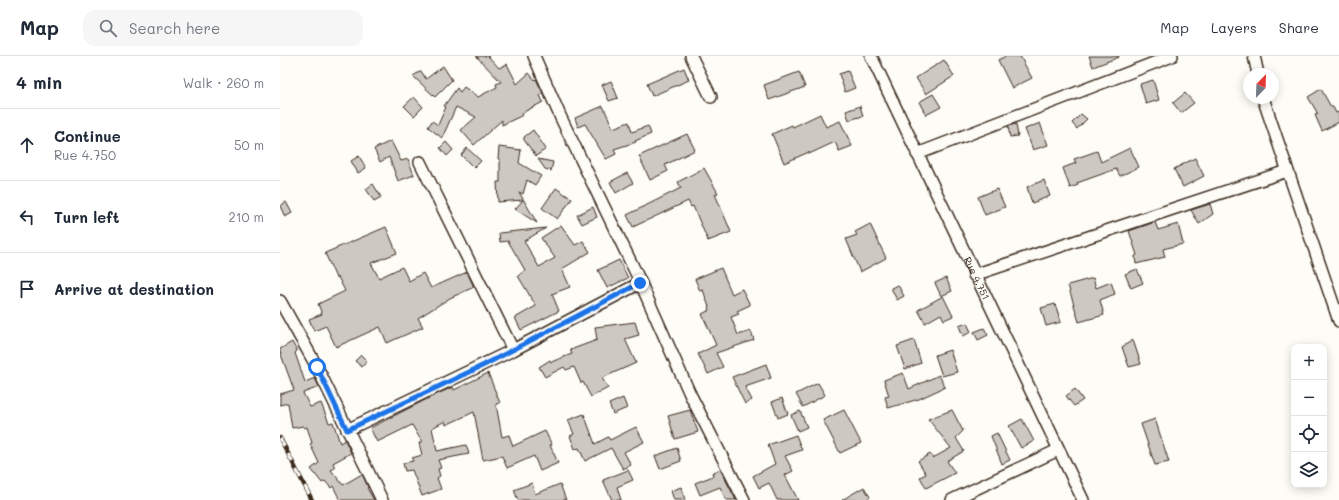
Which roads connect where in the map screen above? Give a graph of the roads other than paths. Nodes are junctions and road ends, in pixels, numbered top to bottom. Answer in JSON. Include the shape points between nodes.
{"nodes":[{"id":1,"x":534,"y":56,"type":"edge"},
{"id":2,"x":692,"y":56,"type":"edge"},
{"id":3,"x":871,"y":56,"type":"edge"},
{"id":4,"x":1172,"y":56,"type":"edge"},
{"id":5,"x":1254,"y":56,"type":"edge"},
{"id":6,"x":1257,"y":68,"type":"edge"},
{"id":7,"x":711,"y":97,"type":"dead end"},
{"id":8,"x":1265,"y":104,"type":"edge"},
{"id":9,"x":917,"y":154,"type":"junction"},
{"id":10,"x":420,"y":162,"type":"dead end"},
{"id":11,"x":1287,"y":171,"type":"junction"},
{"id":12,"x":974,"y":275,"type":"junction"},
{"id":13,"x":640,"y":283,"type":"junction"},
{"id":14,"x":280,"y":301,"type":"edge"},
{"id":15,"x":1339,"y":321,"type":"edge"},
{"id":16,"x":513,"y":350,"type":"junction"},
{"id":17,"x":347,"y":430,"type":"junction"},
{"id":18,"x":1058,"y":450,"type":"junction"},
{"id":19,"x":382,"y":500,"type":"edge"},
{"id":20,"x":744,"y":500,"type":"edge"},
{"id":21,"x":952,"y":500,"type":"edge"},
{"id":22,"x":1083,"y":500,"type":"edge"}],
"edges":[{"from":1,"to":13,"type":"street"},
{"from":2,"to":7,"type":"street"},
{"from":3,"to":9,"type":"street","name":"Rue 4.751"},
{"from":4,"to":9,"type":"street"},
{"from":5,"to":6,"type":"street"},
{"from":8,"to":11,"type":"street"},
{"from":9,"to":12,"type":"street","name":"Rue 4.751"},
{"from":10,"to":16,"type":"street"},
{"from":11,"to":12,"type":"street"},
{"from":11,"to":15,"type":"street"},
{"from":12,"to":18,"type":"street","name":"Rue 4.751"},
{"from":13,"to":16,"type":"street"},
{"from":13,"to":20,"type":"street","via":[[690,394]]},
{"from":14,"to":17,"type":"street","via":[[317,367]]},
{"from":16,"to":17,"type":"street"},
{"from":17,"to":19,"type":"street"},
{"from":18,"to":21,"type":"street"},
{"from":18,"to":22,"type":"street","name":"Rue 4.751"}]}
